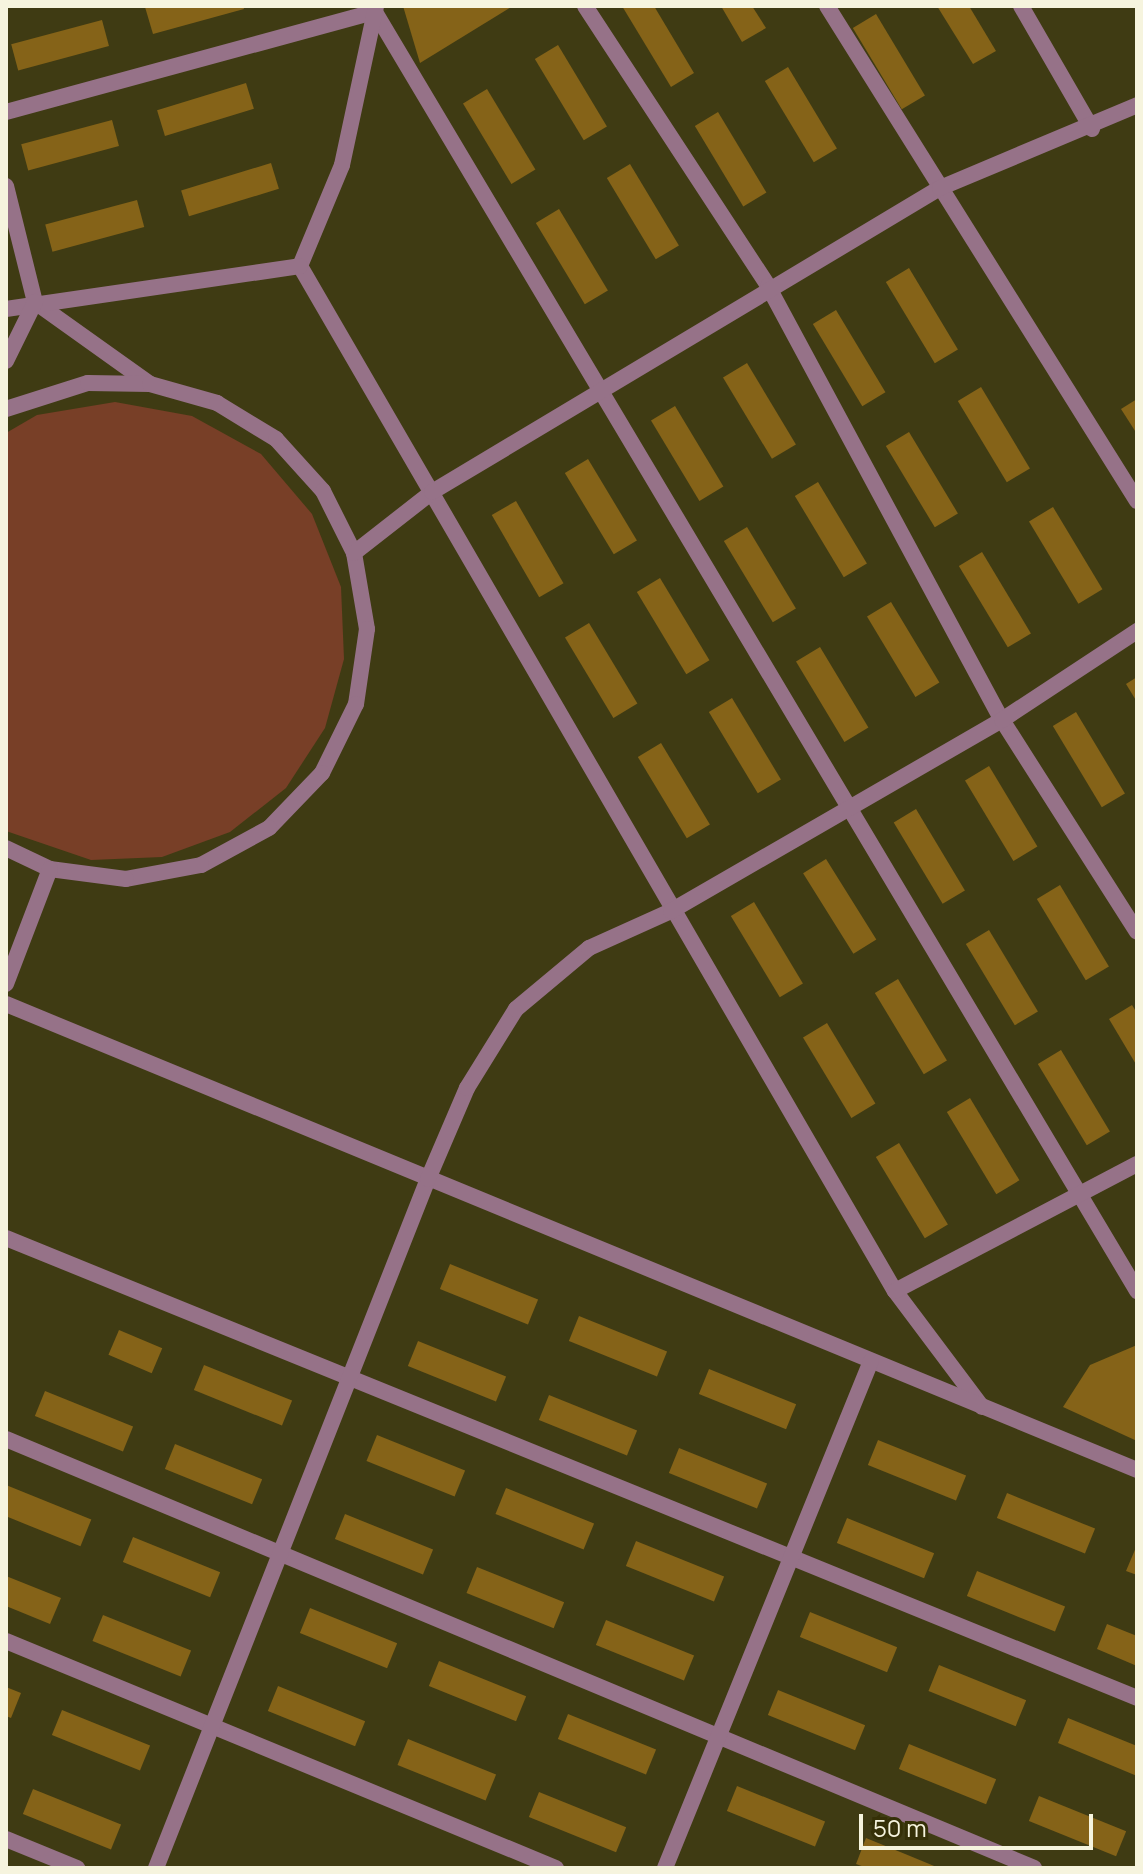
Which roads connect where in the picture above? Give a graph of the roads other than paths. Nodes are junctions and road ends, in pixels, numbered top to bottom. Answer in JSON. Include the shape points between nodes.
{"nodes":[{"id":1,"x":319,"y":6,"type":"edge"},
{"id":2,"x":585,"y":6,"type":"edge"},
{"id":3,"x":827,"y":6,"type":"edge"},
{"id":4,"x":1021,"y":6,"type":"edge"},
{"id":5,"x":376,"y":9,"type":"edge"},
{"id":6,"x":323,"y":23,"type":"junction"},
{"id":7,"x":1137,"y":105,"type":"edge"},
{"id":8,"x":6,"y":112,"type":"edge"},
{"id":9,"x":1092,"y":129,"type":"junction"},
{"id":10,"x":6,"y":186,"type":"edge"},
{"id":11,"x":940,"y":188,"type":"junction"},
{"id":12,"x":300,"y":266,"type":"junction"},
{"id":13,"x":768,"y":286,"type":"junction"},
{"id":14,"x":35,"y":302,"type":"junction"},
{"id":15,"x":6,"y":309,"type":"edge"},
{"id":16,"x":6,"y":361,"type":"edge"},
{"id":17,"x":150,"y":384,"type":"junction"},
{"id":18,"x":604,"y":390,"type":"junction"},
{"id":19,"x":6,"y":409,"type":"edge"},
{"id":20,"x":432,"y":492,"type":"junction"},
{"id":21,"x":1137,"y":501,"type":"edge"},
{"id":22,"x":354,"y":553,"type":"junction"},
{"id":23,"x":1137,"y":631,"type":"edge"},
{"id":24,"x":1002,"y":720,"type":"junction"},
{"id":25,"x":853,"y":806,"type":"junction"},
{"id":26,"x":6,"y":848,"type":"edge"},
{"id":27,"x":50,"y":869,"type":"junction"},
{"id":28,"x":671,"y":911,"type":"junction"},
{"id":29,"x":1137,"y":932,"type":"edge"},
{"id":30,"x":6,"y":984,"type":"edge"},
{"id":31,"x":6,"y":1004,"type":"edge"},
{"id":32,"x":1137,"y":1164,"type":"edge"},
{"id":33,"x":428,"y":1179,"type":"junction"},
{"id":34,"x":1081,"y":1196,"type":"junction"},
{"id":35,"x":6,"y":1238,"type":"edge"},
{"id":36,"x":895,"y":1291,"type":"junction"},
{"id":37,"x":1137,"y":1291,"type":"edge"},
{"id":38,"x":871,"y":1361,"type":"junction"},
{"id":39,"x":352,"y":1381,"type":"junction"},
{"id":40,"x":982,"y":1407,"type":"junction"},
{"id":41,"x":6,"y":1439,"type":"edge"},
{"id":42,"x":1137,"y":1470,"type":"edge"},
{"id":43,"x":280,"y":1558,"type":"junction"},
{"id":44,"x":790,"y":1560,"type":"junction"},
{"id":45,"x":6,"y":1641,"type":"edge"},
{"id":46,"x":1137,"y":1698,"type":"edge"},
{"id":47,"x":212,"y":1726,"type":"junction"},
{"id":48,"x":718,"y":1737,"type":"junction"},
{"id":49,"x":6,"y":1839,"type":"edge"},
{"id":50,"x":77,"y":1868,"type":"edge"},
{"id":51,"x":156,"y":1868,"type":"edge"},
{"id":52,"x":556,"y":1868,"type":"edge"},
{"id":53,"x":665,"y":1868,"type":"edge"},
{"id":54,"x":1034,"y":1868,"type":"edge"}],
"edges":[{"from":1,"to":6,"type":"street"},
{"from":2,"to":13,"type":"street"},
{"from":3,"to":11,"type":"street"},
{"from":4,"to":9,"type":"street"},
{"from":5,"to":6,"type":"street"},
{"from":5,"to":12,"type":"street","via":[[342,165]]},
{"from":5,"to":18,"type":"street"},
{"from":6,"to":8,"type":"street"},
{"from":7,"to":9,"type":"street"},
{"from":9,"to":11,"type":"street"},
{"from":10,"to":14,"type":"street"},
{"from":11,"to":13,"type":"street"},
{"from":11,"to":21,"type":"street"},
{"from":12,"to":14,"type":"street"},
{"from":12,"to":20,"type":"street"},
{"from":13,"to":18,"type":"street"},
{"from":13,"to":24,"type":"street"},
{"from":14,"to":15,"type":"street"},
{"from":14,"to":16,"type":"street"},
{"from":14,"to":17,"type":"street"},
{"from":17,"to":19,"type":"street","via":[[88,383]]},
{"from":17,"to":22,"type":"street","via":[[217,403],[276,439],[323,491]]},
{"from":18,"to":20,"type":"street"},
{"from":18,"to":25,"type":"street"},
{"from":20,"to":22,"type":"street"},
{"from":20,"to":28,"type":"street"},
{"from":22,"to":27,"type":"street","via":[[367,629],[356,704],[322,773],[269,828],[186,868],[126,879]]},
{"from":23,"to":24,"type":"street"},
{"from":24,"to":25,"type":"street"},
{"from":24,"to":29,"type":"street"},
{"from":25,"to":28,"type":"street"},
{"from":25,"to":34,"type":"street"},
{"from":26,"to":27,"type":"street"},
{"from":27,"to":30,"type":"street"},
{"from":28,"to":33,"type":"street","via":[[589,948],[516,1009],[467,1088]]},
{"from":28,"to":36,"type":"street"},
{"from":31,"to":33,"type":"street"},
{"from":32,"to":34,"type":"street"},
{"from":33,"to":38,"type":"street"},
{"from":33,"to":39,"type":"street"},
{"from":34,"to":36,"type":"street"},
{"from":34,"to":37,"type":"street"},
{"from":35,"to":39,"type":"street"},
{"from":36,"to":40,"type":"street"},
{"from":38,"to":40,"type":"street"},
{"from":38,"to":44,"type":"street"},
{"from":39,"to":43,"type":"street"},
{"from":39,"to":44,"type":"street"},
{"from":40,"to":42,"type":"street"},
{"from":41,"to":43,"type":"street"},
{"from":43,"to":47,"type":"street"},
{"from":43,"to":48,"type":"street"},
{"from":44,"to":46,"type":"street"},
{"from":44,"to":48,"type":"street"},
{"from":45,"to":47,"type":"street"},
{"from":47,"to":51,"type":"street"},
{"from":47,"to":52,"type":"street"},
{"from":48,"to":53,"type":"street"},
{"from":48,"to":54,"type":"street"},
{"from":49,"to":50,"type":"street"}]}
